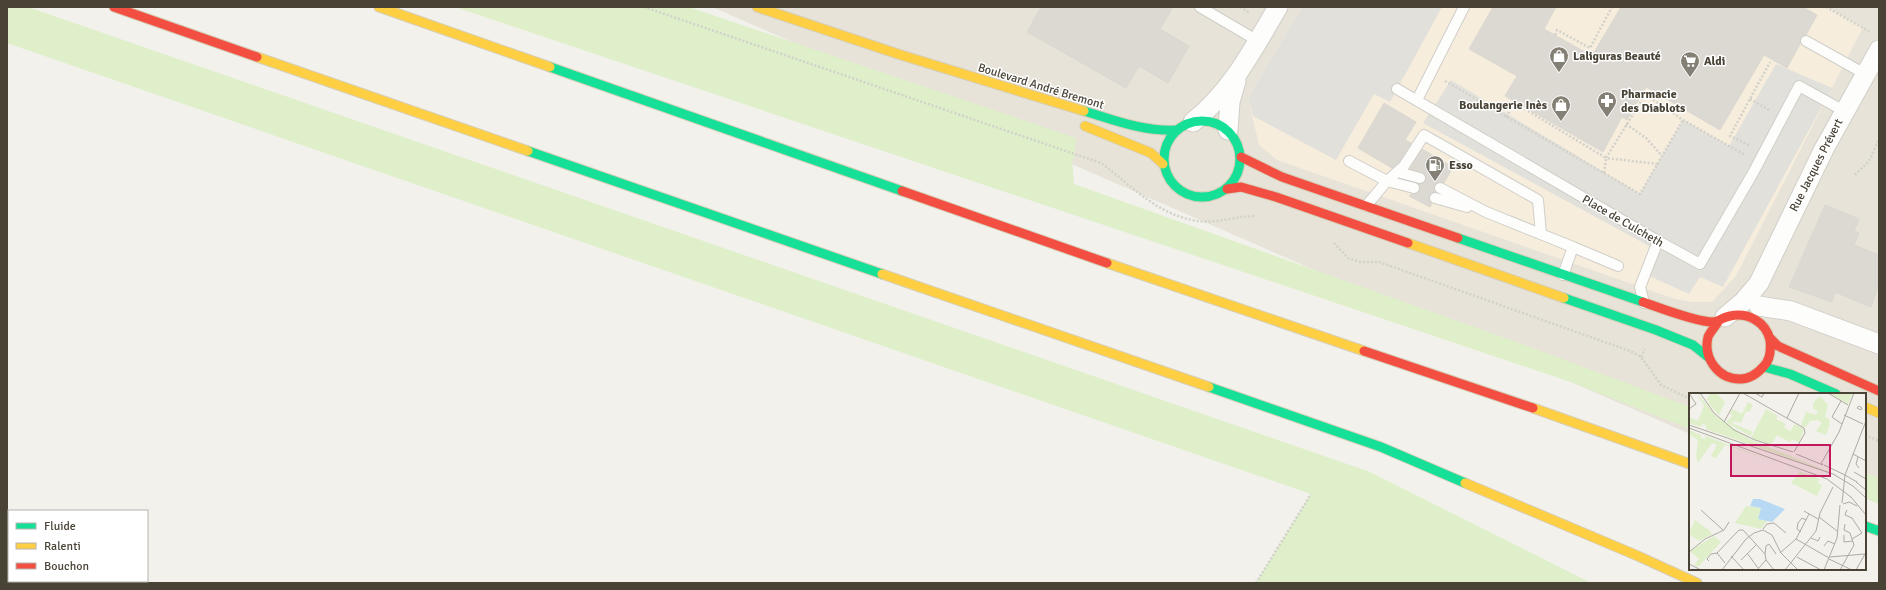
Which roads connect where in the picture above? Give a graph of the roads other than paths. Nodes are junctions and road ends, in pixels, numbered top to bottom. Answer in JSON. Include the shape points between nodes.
{"nodes":[{"id":1,"x":114,"y":7,"type":"edge"},
{"id":2,"x":380,"y":7,"type":"edge"},
{"id":3,"x":757,"y":7,"type":"edge"},
{"id":4,"x":1200,"y":7,"type":"edge"},
{"id":5,"x":1278,"y":7,"type":"edge"},
{"id":6,"x":1464,"y":7,"type":"edge"},
{"id":7,"x":1258,"y":41,"type":"junction"},
{"id":8,"x":1806,"y":41,"type":"dead end"},
{"id":9,"x":1876,"y":42,"type":"edge"},
{"id":10,"x":901,"y":55,"type":"junction"},
{"id":11,"x":1865,"y":74,"type":"junction"},
{"id":12,"x":1237,"y":76,"type":"junction"},
{"id":13,"x":1397,"y":89,"type":"dead end"},
{"id":14,"x":1417,"y":100,"type":"junction"},
{"id":15,"x":1027,"y":104,"type":"dead end"},
{"id":16,"x":1844,"y":111,"type":"junction"},
{"id":17,"x":1193,"y":122,"type":"junction"},
{"id":18,"x":1080,"y":124,"type":"dead end"},
{"id":19,"x":1176,"y":130,"type":"junction"},
{"id":20,"x":1228,"y":130,"type":"junction"},
{"id":21,"x":1241,"y":157,"type":"junction"},
{"id":22,"x":1349,"y":161,"type":"dead end"},
{"id":23,"x":1163,"y":164,"type":"junction"},
{"id":24,"x":1397,"y":172,"type":"junction"},
{"id":25,"x":1420,"y":178,"type":"dead end"},
{"id":26,"x":1387,"y":181,"type":"junction"},
{"id":27,"x":1414,"y":188,"type":"dead end"},
{"id":28,"x":1440,"y":188,"type":"dead end"},
{"id":29,"x":1227,"y":189,"type":"junction"},
{"id":30,"x":1435,"y":198,"type":"dead end"},
{"id":31,"x":1366,"y":206,"type":"junction"},
{"id":32,"x":1486,"y":212,"type":"junction"},
{"id":33,"x":1541,"y":234,"type":"junction"},
{"id":34,"x":1658,"y":242,"type":"junction"},
{"id":35,"x":1573,"y":247,"type":"junction"},
{"id":36,"x":1618,"y":266,"type":"dead end"},
{"id":37,"x":1563,"y":275,"type":"junction"},
{"id":38,"x":1759,"y":283,"type":"junction"},
{"id":39,"x":1644,"y":303,"type":"junction"},
{"id":40,"x":1759,"y":306,"type":"junction"},
{"id":41,"x":1722,"y":320,"type":"junction"},
{"id":42,"x":1767,"y":333,"type":"junction"},
{"id":43,"x":1879,"y":344,"type":"edge"},
{"id":44,"x":1708,"y":357,"type":"junction"},
{"id":45,"x":1764,"y":367,"type":"junction"},
{"id":46,"x":1879,"y":391,"type":"edge"},
{"id":47,"x":1834,"y":393,"type":"edge"},
{"id":48,"x":1866,"y":407,"type":"edge"},
{"id":49,"x":1879,"y":413,"type":"edge"},
{"id":50,"x":1689,"y":464,"type":"edge"},
{"id":51,"x":1866,"y":526,"type":"edge"},
{"id":52,"x":1879,"y":531,"type":"edge"},
{"id":53,"x":1697,"y":583,"type":"edge"}],
"edges":[{"from":1,"to":53,"type":"main road","via":[[1381,447]]},
{"from":2,"to":50,"type":"main road","via":[[1141,276],[1486,392]]},
{"from":3,"to":10,"type":"main road","name":"Boulevard André Bremont"},
{"from":4,"to":7,"type":"lane"},
{"from":5,"to":7,"type":"street"},
{"from":6,"to":14,"type":"lane"},
{"from":7,"to":12,"type":"street"},
{"from":8,"to":11,"type":"lane"},
{"from":9,"to":11,"type":"street","name":"Rue Jacques Prévert"},
{"from":10,"to":15,"type":"main road","name":"Boulevard André Bremont"},
{"from":10,"to":19,"type":"main road","name":"Boulevard André Bremont","via":[[1132,126],[1163,131]]},
{"from":11,"to":16,"type":"street","name":"Rue Jacques Prévert"},
{"from":12,"to":17,"type":"street","via":[[1214,104]]},
{"from":12,"to":20,"type":"street","via":[[1230,102]]},
{"from":13,"to":14,"type":"lane","name":"Place de Culcheth"},
{"from":14,"to":34,"type":"lane","name":"Place de Culcheth"},
{"from":16,"to":34,"type":"lane","name":"Place de Culcheth","via":[[1799,86],[1700,264]]},
{"from":16,"to":38,"type":"street","name":"Rue Jacques Prévert"},
{"from":17,"to":19,"type":"main road"},
{"from":17,"to":20,"type":"main road","via":[[1208,120]]},
{"from":18,"to":23,"type":"main road","name":"Boulevard André Bremont","via":[[1151,153]]},
{"from":19,"to":23,"type":"main road","via":[[1165,148]]},
{"from":20,"to":21,"type":"main road","via":[[1235,138]]},
{"from":21,"to":29,"type":"main road","via":[[1240,169]]},
{"from":21,"to":31,"type":"main road","via":[[1282,177]]},
{"from":22,"to":26,"type":"lane"},
{"from":23,"to":29,"type":"main road","via":[[1171,181],[1191,196],[1216,195]]},
{"from":24,"to":25,"type":"lane"},
{"from":24,"to":26,"type":"lane"},
{"from":24,"to":33,"type":"lane","via":[[1404,166],[1424,135],[1538,200]]},
{"from":26,"to":27,"type":"lane"},
{"from":26,"to":31,"type":"lane"},
{"from":28,"to":32,"type":"lane"},
{"from":29,"to":44,"type":"main road","via":[[1249,189],[1306,207],[1676,338],[1693,345]]},
{"from":30,"to":32,"type":"lane"},
{"from":31,"to":37,"type":"main road"},
{"from":32,"to":33,"type":"lane"},
{"from":33,"to":35,"type":"lane"},
{"from":34,"to":39,"type":"lane","via":[[1640,288]]},
{"from":35,"to":36,"type":"lane"},
{"from":35,"to":37,"type":"lane"},
{"from":37,"to":39,"type":"main road"},
{"from":38,"to":40,"type":"street","name":"Rue Jacques Prévert"},
{"from":38,"to":41,"type":"street","name":"Rue Jacques Prévert","via":[[1743,302]]},
{"from":39,"to":41,"type":"main road","via":[[1686,317]]},
{"from":40,"to":42,"type":"street","name":"Rue Jacques Prévert"},
{"from":40,"to":43,"type":"street","via":[[1791,311]]},
{"from":41,"to":42,"type":"main road","via":[[1734,315],[1750,317]]},
{"from":41,"to":44,"type":"main road","via":[[1709,334],[1706,349]]},
{"from":42,"to":45,"type":"main road","via":[[1770,351]]},
{"from":42,"to":46,"type":"main road","via":[[1778,346],[1797,356]]},
{"from":44,"to":45,"type":"main road","via":[[1717,371],[1732,379],[1750,377]]},
{"from":45,"to":47,"type":"main road","via":[[1790,374]]},
{"from":48,"to":49,"type":"main road"},
{"from":51,"to":52,"type":"main road"}]}
